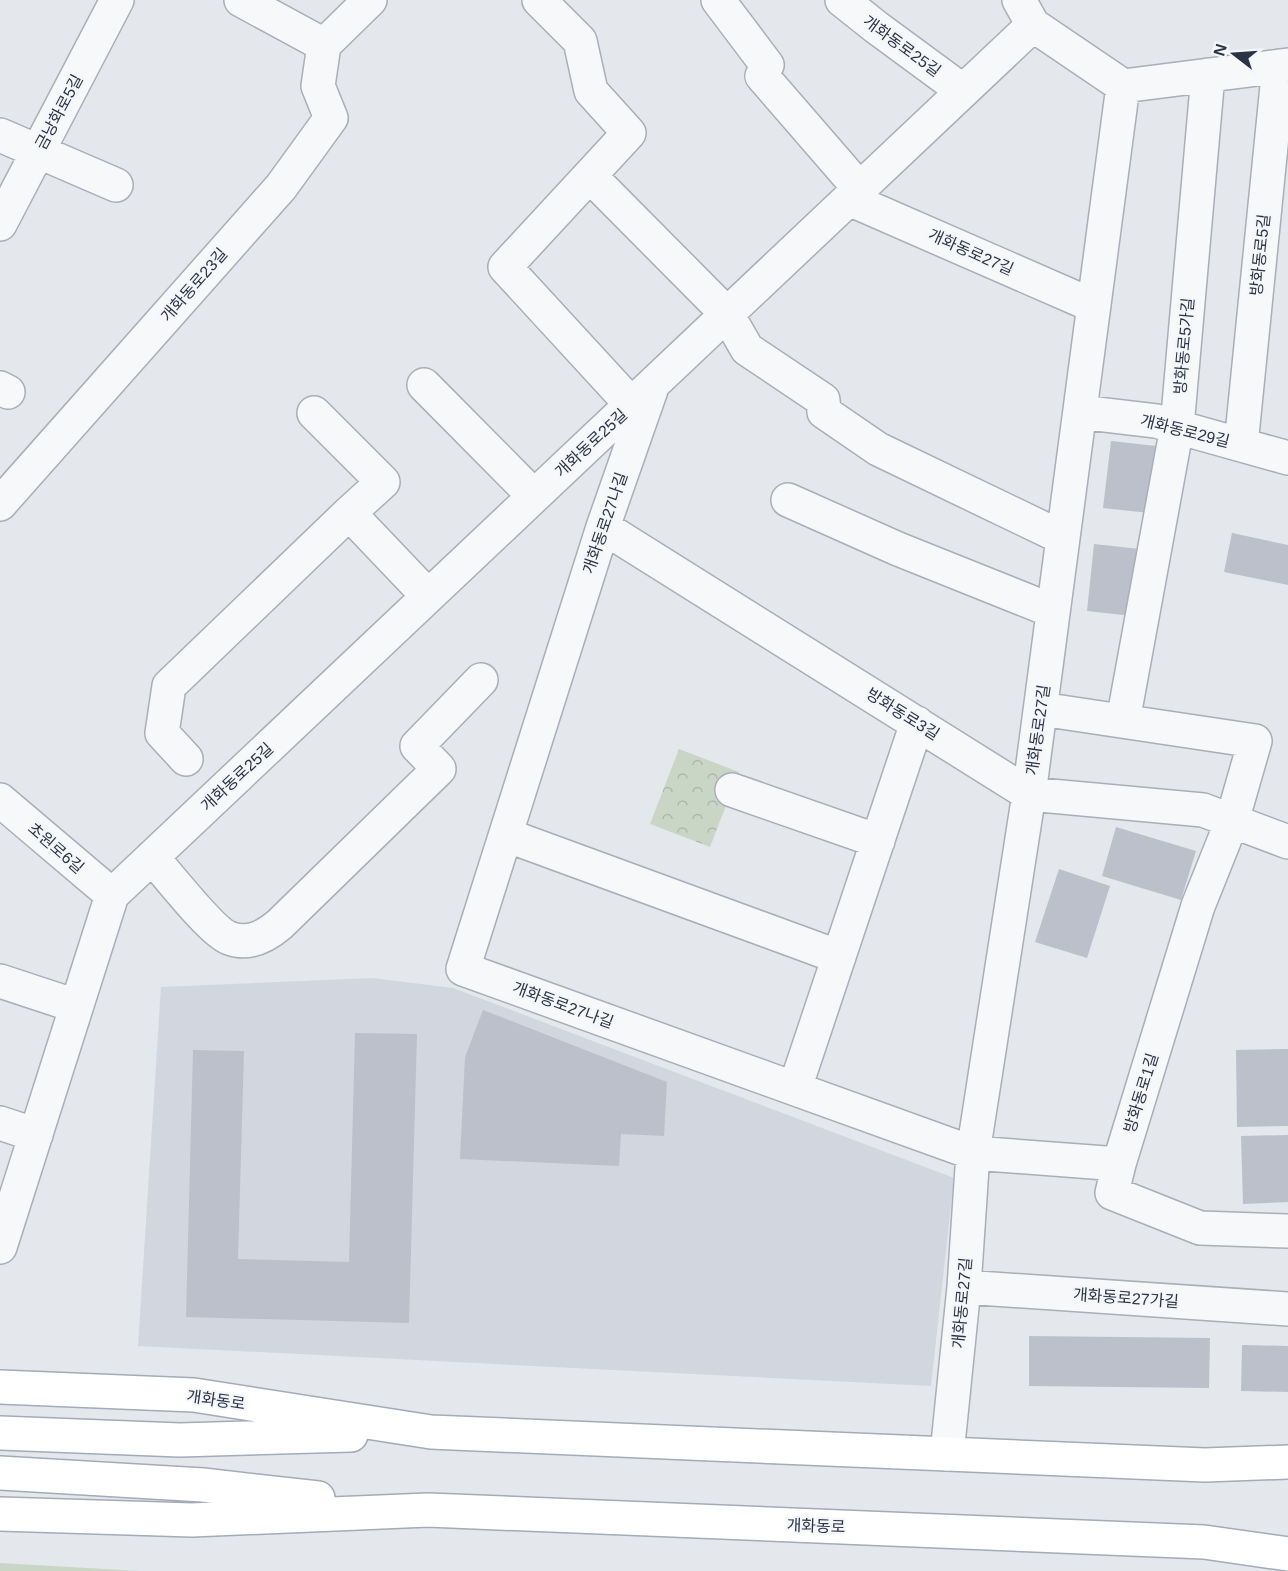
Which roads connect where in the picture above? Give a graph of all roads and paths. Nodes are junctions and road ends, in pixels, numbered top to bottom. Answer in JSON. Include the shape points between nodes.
{"nodes":[{"id":1,"x":117,"y":0,"type":"edge"},
{"id":2,"x":241,"y":0,"type":"edge"},
{"id":3,"x":370,"y":0,"type":"edge"},
{"id":4,"x":539,"y":0,"type":"edge"},
{"id":5,"x":718,"y":0,"type":"edge"},
{"id":6,"x":842,"y":0,"type":"edge"},
{"id":7,"x":1026,"y":13,"type":"edge"},
{"id":8,"x":324,"y":45,"type":"junction"},
{"id":9,"x":1284,"y":65,"type":"edge"},
{"id":10,"x":1208,"y":75,"type":"junction"},
{"id":11,"x":1123,"y":86,"type":"junction"},
{"id":12,"x":963,"y":91,"type":"junction"},
{"id":13,"x":0,"y":135,"type":"edge"},
{"id":14,"x":38,"y":152,"type":"junction"},
{"id":15,"x":590,"y":176,"type":"junction"},
{"id":16,"x":116,"y":184,"type":"dead end"},
{"id":17,"x":854,"y":194,"type":"junction"},
{"id":18,"x":0,"y":224,"type":"edge"},
{"id":19,"x":1094,"y":306,"type":"junction"},
{"id":20,"x":727,"y":314,"type":"junction"},
{"id":21,"x":424,"y":385,"type":"dead end"},
{"id":22,"x":643,"y":394,"type":"junction"},
{"id":23,"x":1080,"y":412,"type":"junction"},
{"id":24,"x":314,"y":413,"type":"dead end"},
{"id":25,"x":1177,"y":427,"type":"junction"},
{"id":26,"x":1241,"y":445,"type":"junction"},
{"id":27,"x":1288,"y":458,"type":"edge"},
{"id":28,"x":534,"y":496,"type":"junction"},
{"id":29,"x":788,"y":500,"type":"dead end"},
{"id":30,"x":0,"y":504,"type":"edge"},
{"id":31,"x":349,"y":513,"type":"junction"},
{"id":32,"x":603,"y":526,"type":"junction"},
{"id":33,"x":1063,"y":538,"type":"junction"},
{"id":34,"x":428,"y":596,"type":"junction"},
{"id":35,"x":1053,"y":611,"type":"junction"},
{"id":36,"x":481,"y":680,"type":"dead end"},
{"id":37,"x":1041,"y":709,"type":"junction"},
{"id":38,"x":1123,"y":721,"type":"junction"},
{"id":39,"x":917,"y":723,"type":"junction"},
{"id":40,"x":186,"y":759,"type":"dead end"},
{"id":41,"x":732,"y":790,"type":"dead end"},
{"id":42,"x":1029,"y":794,"type":"junction"},
{"id":43,"x":0,"y":800,"type":"edge"},
{"id":44,"x":1232,"y":821,"type":"junction"},
{"id":45,"x":506,"y":835,"type":"junction"},
{"id":46,"x":878,"y":841,"type":"junction"},
{"id":47,"x":1288,"y":842,"type":"edge"},
{"id":48,"x":152,"y":857,"type":"junction"},
{"id":49,"x":112,"y":896,"type":"junction"},
{"id":50,"x":839,"y":957,"type":"junction"},
{"id":51,"x":0,"y":981,"type":"edge"},
{"id":52,"x":76,"y":1006,"type":"junction"},
{"id":53,"x":795,"y":1088,"type":"junction"},
{"id":54,"x":0,"y":1124,"type":"edge"},
{"id":55,"x":36,"y":1135,"type":"junction"},
{"id":56,"x":973,"y":1153,"type":"junction"},
{"id":57,"x":1119,"y":1164,"type":"junction"},
{"id":58,"x":1288,"y":1231,"type":"edge"},
{"id":59,"x":0,"y":1247,"type":"edge"},
{"id":60,"x":964,"y":1287,"type":"junction"},
{"id":61,"x":1288,"y":1309,"type":"edge"},
{"id":62,"x":0,"y":1387,"type":"edge"},
{"id":63,"x":431,"y":1432,"type":"junction"},
{"id":64,"x":0,"y":1433,"type":"edge"},
{"id":65,"x":947,"y":1454,"type":"junction"},
{"id":66,"x":1288,"y":1462,"type":"edge"},
{"id":67,"x":1205,"y":1465,"type":"junction"},
{"id":68,"x":0,"y":1473,"type":"edge"},
{"id":69,"x":1288,"y":1477,"type":"edge"},
{"id":70,"x":428,"y":1510,"type":"junction"},
{"id":71,"x":0,"y":1514,"type":"edge"},
{"id":72,"x":1288,"y":1539,"type":"edge"},
{"id":73,"x":1203,"y":1542,"type":"junction"},
{"id":74,"x":1288,"y":1554,"type":"edge"}],
"edges":[{"from":1,"to":14,"type":"street","name":"금낭화로5길"},
{"from":2,"to":8,"type":"street"},
{"from":3,"to":8,"type":"street"},
{"from":4,"to":15,"type":"street","name":"개화동로25길","via":[[580,41],[591,91],[629,133]]},
{"from":5,"to":17,"type":"street","via":[[767,65],[762,76]]},
{"from":6,"to":12,"type":"street","name":"개화동로25길"},
{"from":7,"to":11,"type":"street"},
{"from":7,"to":12,"type":"street","name":"개화동로25길"},
{"from":8,"to":30,"type":"street","name":"개화동로23길","via":[[318,86],[331,118],[281,186]]},
{"from":9,"to":10,"type":"street","name":"방화동로5길"},
{"from":9,"to":26,"type":"street","name":"방화동로5길"},
{"from":10,"to":11,"type":"street","name":"방화동로5길"},
{"from":10,"to":25,"type":"street","name":"방화동로5가길"},
{"from":11,"to":19,"type":"street","name":"개화동로27길"},
{"from":12,"to":17,"type":"street","name":"개화동로25길"},
{"from":13,"to":14,"type":"street"},
{"from":14,"to":16,"type":"street"},
{"from":14,"to":18,"type":"street","name":"금낭화로5길"},
{"from":15,"to":20,"type":"street"},
{"from":15,"to":22,"type":"street","name":"개화동로25길","via":[[505,267]]},
{"from":17,"to":19,"type":"street","name":"개화동로27길"},
{"from":17,"to":20,"type":"street","name":"개화동로25길"},
{"from":19,"to":23,"type":"street","name":"개화동로27길"},
{"from":20,"to":22,"type":"street","name":"개화동로25길"},
{"from":20,"to":33,"type":"street","via":[[747,349],[823,400],[824,412],[878,449]]},
{"from":21,"to":28,"type":"street"},
{"from":22,"to":28,"type":"street","name":"개화동로25길"},
{"from":22,"to":32,"type":"street","name":"개화동로27나길"},
{"from":23,"to":25,"type":"street","name":"개화동로29길"},
{"from":23,"to":33,"type":"street","name":"개화동로27길"},
{"from":24,"to":31,"type":"street","via":[[382,482]]},
{"from":25,"to":26,"type":"street","name":"개화동로29길"},
{"from":25,"to":38,"type":"street","name":"방화동로5가길"},
{"from":26,"to":27,"type":"street","name":"개화동로29길"},
{"from":28,"to":34,"type":"street","name":"개화동로25길"},
{"from":29,"to":35,"type":"street"},
{"from":31,"to":34,"type":"street"},
{"from":31,"to":40,"type":"street","via":[[169,686],[162,733]]},
{"from":32,"to":39,"type":"street","name":"방화동로3길"},
{"from":32,"to":45,"type":"street","name":"개화동로27나길"},
{"from":33,"to":35,"type":"street","name":"개화동로27길"},
{"from":34,"to":48,"type":"street","name":"개화동로25길"},
{"from":35,"to":37,"type":"street","name":"개화동로27길"},
{"from":36,"to":48,"type":"street","via":[[417,746],[439,769],[264,938],[229,938],[215,928]]},
{"from":37,"to":38,"type":"street"},
{"from":37,"to":42,"type":"street","name":"개화동로27길"},
{"from":38,"to":44,"type":"street","via":[[1255,741]]},
{"from":39,"to":42,"type":"street","name":"방화동로3길"},
{"from":39,"to":46,"type":"street"},
{"from":41,"to":46,"type":"street"},
{"from":42,"to":44,"type":"street","name":"방화동로3길","via":[[1203,810]]},
{"from":42,"to":56,"type":"street","name":"개화동로27길"},
{"from":43,"to":49,"type":"street","name":"초원로6길"},
{"from":44,"to":47,"type":"street","name":"방화동로3길"},
{"from":44,"to":57,"type":"street","name":"방화동로1길","via":[[1198,906]]},
{"from":45,"to":50,"type":"street"},
{"from":45,"to":53,"type":"street","name":"개화동로27나길","via":[[463,969]]},
{"from":46,"to":50,"type":"street"},
{"from":48,"to":49,"type":"street","name":"개화동로25길"},
{"from":49,"to":52,"type":"street","name":"개화동로25길"},
{"from":50,"to":53,"type":"street"},
{"from":51,"to":52,"type":"street"},
{"from":52,"to":55,"type":"street","name":"개화동로25길"},
{"from":53,"to":56,"type":"street","name":"개화동로27나길"},
{"from":54,"to":55,"type":"street"},
{"from":55,"to":59,"type":"street","name":"개화동로25길"},
{"from":56,"to":57,"type":"street"},
{"from":56,"to":60,"type":"street","name":"개화동로27길"},
{"from":57,"to":58,"type":"street","name":"방화동로1길","via":[[1112,1193],[1200,1228]]},
{"from":60,"to":61,"type":"street","name":"개화동로27가길"},
{"from":60,"to":65,"type":"street","name":"개화동로27길"},
{"from":62,"to":63,"type":"main road","name":"개화동로","via":[[194,1395]]},
{"from":63,"to":64,"type":"main road","name":"개화동로","via":[[180,1440]]},
{"from":63,"to":65,"type":"main road","name":"개화동로"},
{"from":65,"to":67,"type":"main road","name":"개화동로"},
{"from":66,"to":67,"type":"main road","name":"개화동로"},
{"from":67,"to":69,"type":"main road","name":"개화동로"},
{"from":68,"to":70,"type":"main road","name":"개화동로","via":[[203,1485]]},
{"from":70,"to":71,"type":"main road","name":"개화동로","via":[[192,1520]]},
{"from":70,"to":73,"type":"main road","name":"개화동로"},
{"from":72,"to":73,"type":"main road","name":"개화동로"},
{"from":73,"to":74,"type":"main road","name":"개화동로"}]}
